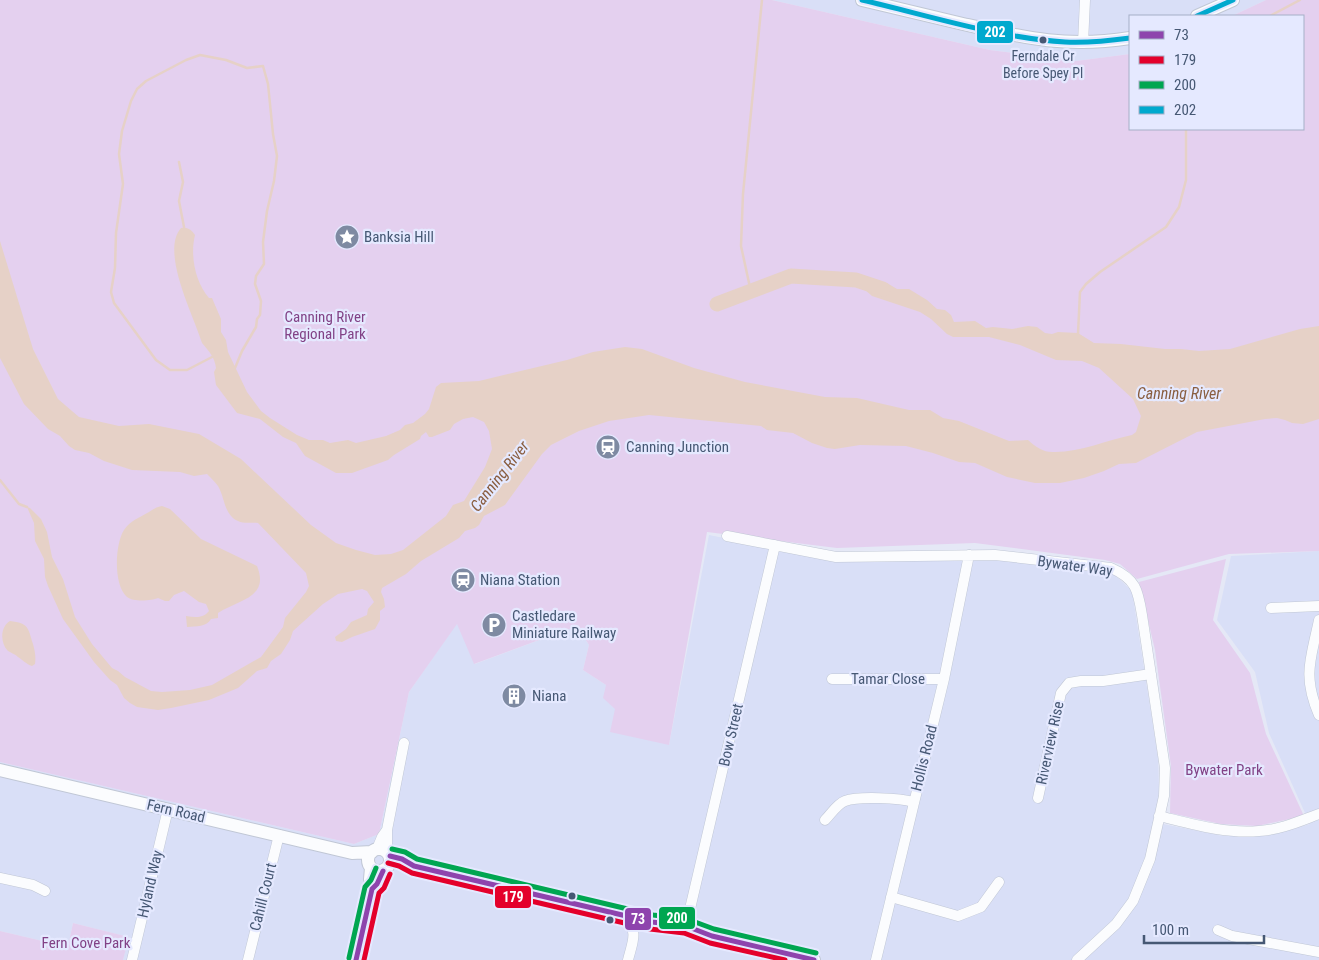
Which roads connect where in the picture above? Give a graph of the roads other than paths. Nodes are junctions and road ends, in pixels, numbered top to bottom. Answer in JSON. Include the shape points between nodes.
{"nodes":[{"id":1,"x":862,"y":0,"type":"edge"},
{"id":2,"x":1085,"y":0,"type":"edge"},
{"id":3,"x":1233,"y":0,"type":"edge"},
{"id":4,"x":1198,"y":15,"type":"edge"},
{"id":5,"x":1129,"y":38,"type":"edge"},
{"id":6,"x":1083,"y":43,"type":"junction"},
{"id":7,"x":726,"y":536,"type":"dead end"},
{"id":8,"x":775,"y":545,"type":"junction"},
{"id":9,"x":969,"y":555,"type":"junction"},
{"id":10,"x":1319,"y":606,"type":"edge"},
{"id":11,"x":1271,"y":608,"type":"dead end"},
{"id":12,"x":1319,"y":620,"type":"edge"},
{"id":13,"x":1151,"y":674,"type":"junction"},
{"id":14,"x":944,"y":678,"type":"junction"},
{"id":15,"x":832,"y":679,"type":"dead end"},
{"id":16,"x":1319,"y":715,"type":"edge"},
{"id":17,"x":404,"y":743,"type":"dead end"},
{"id":18,"x":0,"y":770,"type":"edge"},
{"id":19,"x":1038,"y":798,"type":"dead end"},
{"id":20,"x":913,"y":802,"type":"junction"},
{"id":21,"x":168,"y":809,"type":"junction"},
{"id":22,"x":1319,"y":814,"type":"edge"},
{"id":23,"x":1160,"y":816,"type":"junction"},
{"id":24,"x":825,"y":820,"type":"dead end"},
{"id":25,"x":279,"y":835,"type":"junction"},
{"id":26,"x":379,"y":860,"type":"junction"},
{"id":27,"x":0,"y":878,"type":"edge"},
{"id":28,"x":999,"y":882,"type":"dead end"},
{"id":29,"x":45,"y":891,"type":"dead end"},
{"id":30,"x":892,"y":897,"type":"junction"},
{"id":31,"x":626,"y":915,"type":"junction"},
{"id":32,"x":686,"y":926,"type":"junction"},
{"id":33,"x":1218,"y":930,"type":"dead end"},
{"id":34,"x":1319,"y":952,"type":"edge"},
{"id":35,"x":132,"y":960,"type":"edge"},
{"id":36,"x":248,"y":960,"type":"edge"},
{"id":37,"x":356,"y":960,"type":"edge"},
{"id":38,"x":628,"y":960,"type":"edge"},
{"id":39,"x":814,"y":960,"type":"edge"},
{"id":40,"x":876,"y":960,"type":"edge"},
{"id":41,"x":1077,"y":960,"type":"edge"}],
"edges":[{"from":1,"to":6,"type":"street","via":[[1014,36],[1047,42]]},
{"from":2,"to":6,"type":"street"},
{"from":3,"to":4,"type":"street"},
{"from":5,"to":6,"type":"street"},
{"from":7,"to":8,"type":"street","name":"Bywater Way"},
{"from":8,"to":9,"type":"street","name":"Bywater Way","via":[[836,557]]},
{"from":8,"to":32,"type":"street","name":"Bow Street"},
{"from":9,"to":13,"type":"street","name":"Bywater Way","via":[[1110,568],[1122,573],[1134,584],[1139,595]]},
{"from":9,"to":14,"type":"street","name":"Hollis Road"},
{"from":10,"to":11,"type":"street"},
{"from":12,"to":16,"type":"street","via":[[1309,670]]},
{"from":13,"to":19,"type":"street","name":"Riverview Rise","via":[[1102,682],[1069,683],[1061,693]]},
{"from":13,"to":23,"type":"street","name":"Bywater Way","via":[[1165,768]]},
{"from":14,"to":15,"type":"street","name":"Tamar Close"},
{"from":14,"to":20,"type":"street","name":"Hollis Road"},
{"from":17,"to":26,"type":"street"},
{"from":18,"to":21,"type":"street","name":"Fern Road"},
{"from":20,"to":24,"type":"street","via":[[897,798],[850,799],[839,804]]},
{"from":20,"to":30,"type":"street","name":"Hollis Road"},
{"from":21,"to":25,"type":"street","name":"Fern Road"},
{"from":21,"to":35,"type":"street","name":"Hyland Way"},
{"from":22,"to":23,"type":"street","via":[[1260,832],[1226,831]]},
{"from":23,"to":41,"type":"street","name":"Bywater Way","via":[[1150,859],[1133,901],[1116,924]]},
{"from":25,"to":26,"type":"street","name":"Fern Road","via":[[352,853],[356,858]]},
{"from":25,"to":36,"type":"street","name":"Cahill Court"},
{"from":26,"to":31,"type":"street","via":[[400,868],[414,866]]},
{"from":26,"to":37,"type":"street","via":[[377,884],[372,889]]},
{"from":27,"to":29,"type":"street"},
{"from":28,"to":30,"type":"street","via":[[981,907],[958,916]]},
{"from":30,"to":40,"type":"street","name":"Hollis Road"},
{"from":31,"to":32,"type":"street"},
{"from":31,"to":38,"type":"street","via":[[633,926],[634,936]]},
{"from":32,"to":39,"type":"street","via":[[712,936]]},
{"from":33,"to":34,"type":"street","via":[[1232,936]]}]}
